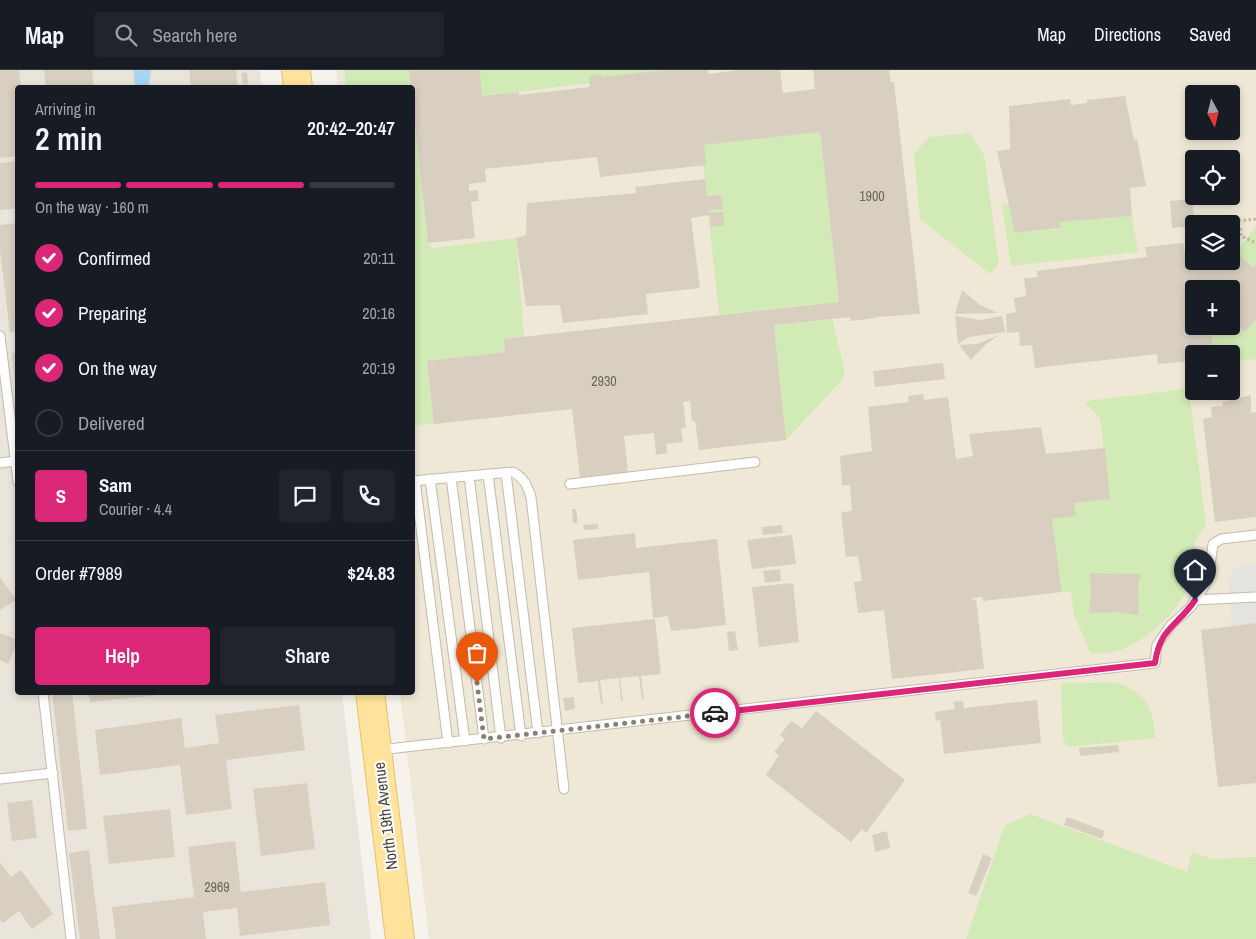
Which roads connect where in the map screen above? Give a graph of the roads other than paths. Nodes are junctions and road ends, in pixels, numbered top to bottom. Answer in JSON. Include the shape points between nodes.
{"nodes":[{"id":1,"x":296,"y":70,"type":"edge"},
{"id":2,"x":298,"y":85,"type":"edge"},
{"id":3,"x":0,"y":336,"type":"edge"},
{"id":4,"x":15,"y":461,"type":"joint"},
{"id":5,"x":755,"y":462,"type":"dead end"},
{"id":6,"x":0,"y":463,"type":"edge"},
{"id":7,"x":506,"y":473,"type":"junction"},
{"id":8,"x":488,"y":474,"type":"junction"},
{"id":9,"x":468,"y":476,"type":"junction"},
{"id":10,"x":451,"y":477,"type":"junction"},
{"id":11,"x":430,"y":479,"type":"junction"},
{"id":12,"x":415,"y":480,"type":"edge"},
{"id":13,"x":570,"y":484,"type":"dead end"},
{"id":14,"x":415,"y":488,"type":"edge"},
{"id":15,"x":1256,"y":535,"type":"edge"},
{"id":16,"x":1256,"y":597,"type":"edge"},
{"id":17,"x":1195,"y":600,"type":"junction"},
{"id":18,"x":43,"y":695,"type":"edge"},
{"id":19,"x":370,"y":695,"type":"edge"},
{"id":20,"x":557,"y":732,"type":"junction"},
{"id":21,"x":538,"y":734,"type":"junction"},
{"id":22,"x":521,"y":736,"type":"junction"},
{"id":23,"x":501,"y":738,"type":"junction"},
{"id":24,"x":484,"y":739,"type":"junction"},
{"id":25,"x":465,"y":741,"type":"junction"},
{"id":26,"x":448,"y":743,"type":"junction"},
{"id":27,"x":377,"y":751,"type":"junction"},
{"id":28,"x":53,"y":773,"type":"junction"},
{"id":29,"x":0,"y":779,"type":"edge"},
{"id":30,"x":564,"y":789,"type":"dead end"},
{"id":31,"x":72,"y":939,"type":"edge"},
{"id":32,"x":400,"y":939,"type":"edge"}],
"edges":[{"from":1,"to":2,"type":"main road"},
{"from":3,"to":4,"type":"lane"},
{"from":4,"to":6,"type":"lane"},
{"from":5,"to":13,"type":"lane"},
{"from":7,"to":8,"type":"lane"},
{"from":7,"to":20,"type":"lane","via":[[513,472],[523,478],[531,497]]},
{"from":7,"to":21,"type":"lane"},
{"from":8,"to":9,"type":"lane"},
{"from":8,"to":22,"type":"lane"},
{"from":9,"to":10,"type":"lane"},
{"from":9,"to":23,"type":"lane"},
{"from":10,"to":11,"type":"lane"},
{"from":10,"to":24,"type":"lane"},
{"from":11,"to":12,"type":"lane"},
{"from":11,"to":25,"type":"lane"},
{"from":14,"to":26,"type":"lane"},
{"from":15,"to":17,"type":"lane","via":[[1221,539],[1213,544],[1208,580]]},
{"from":16,"to":17,"type":"lane"},
{"from":17,"to":20,"type":"lane","via":[[1157,645],[1155,663]]},
{"from":18,"to":28,"type":"lane"},
{"from":19,"to":27,"type":"main road","name":"North 19th Avenue"},
{"from":20,"to":21,"type":"lane"},
{"from":20,"to":30,"type":"lane"},
{"from":21,"to":22,"type":"lane"},
{"from":22,"to":23,"type":"lane"},
{"from":23,"to":24,"type":"lane"},
{"from":24,"to":25,"type":"lane"},
{"from":25,"to":26,"type":"lane"},
{"from":26,"to":27,"type":"lane"},
{"from":27,"to":32,"type":"main road","name":"North 19th Avenue"},
{"from":28,"to":29,"type":"lane"},
{"from":28,"to":31,"type":"lane"}]}
